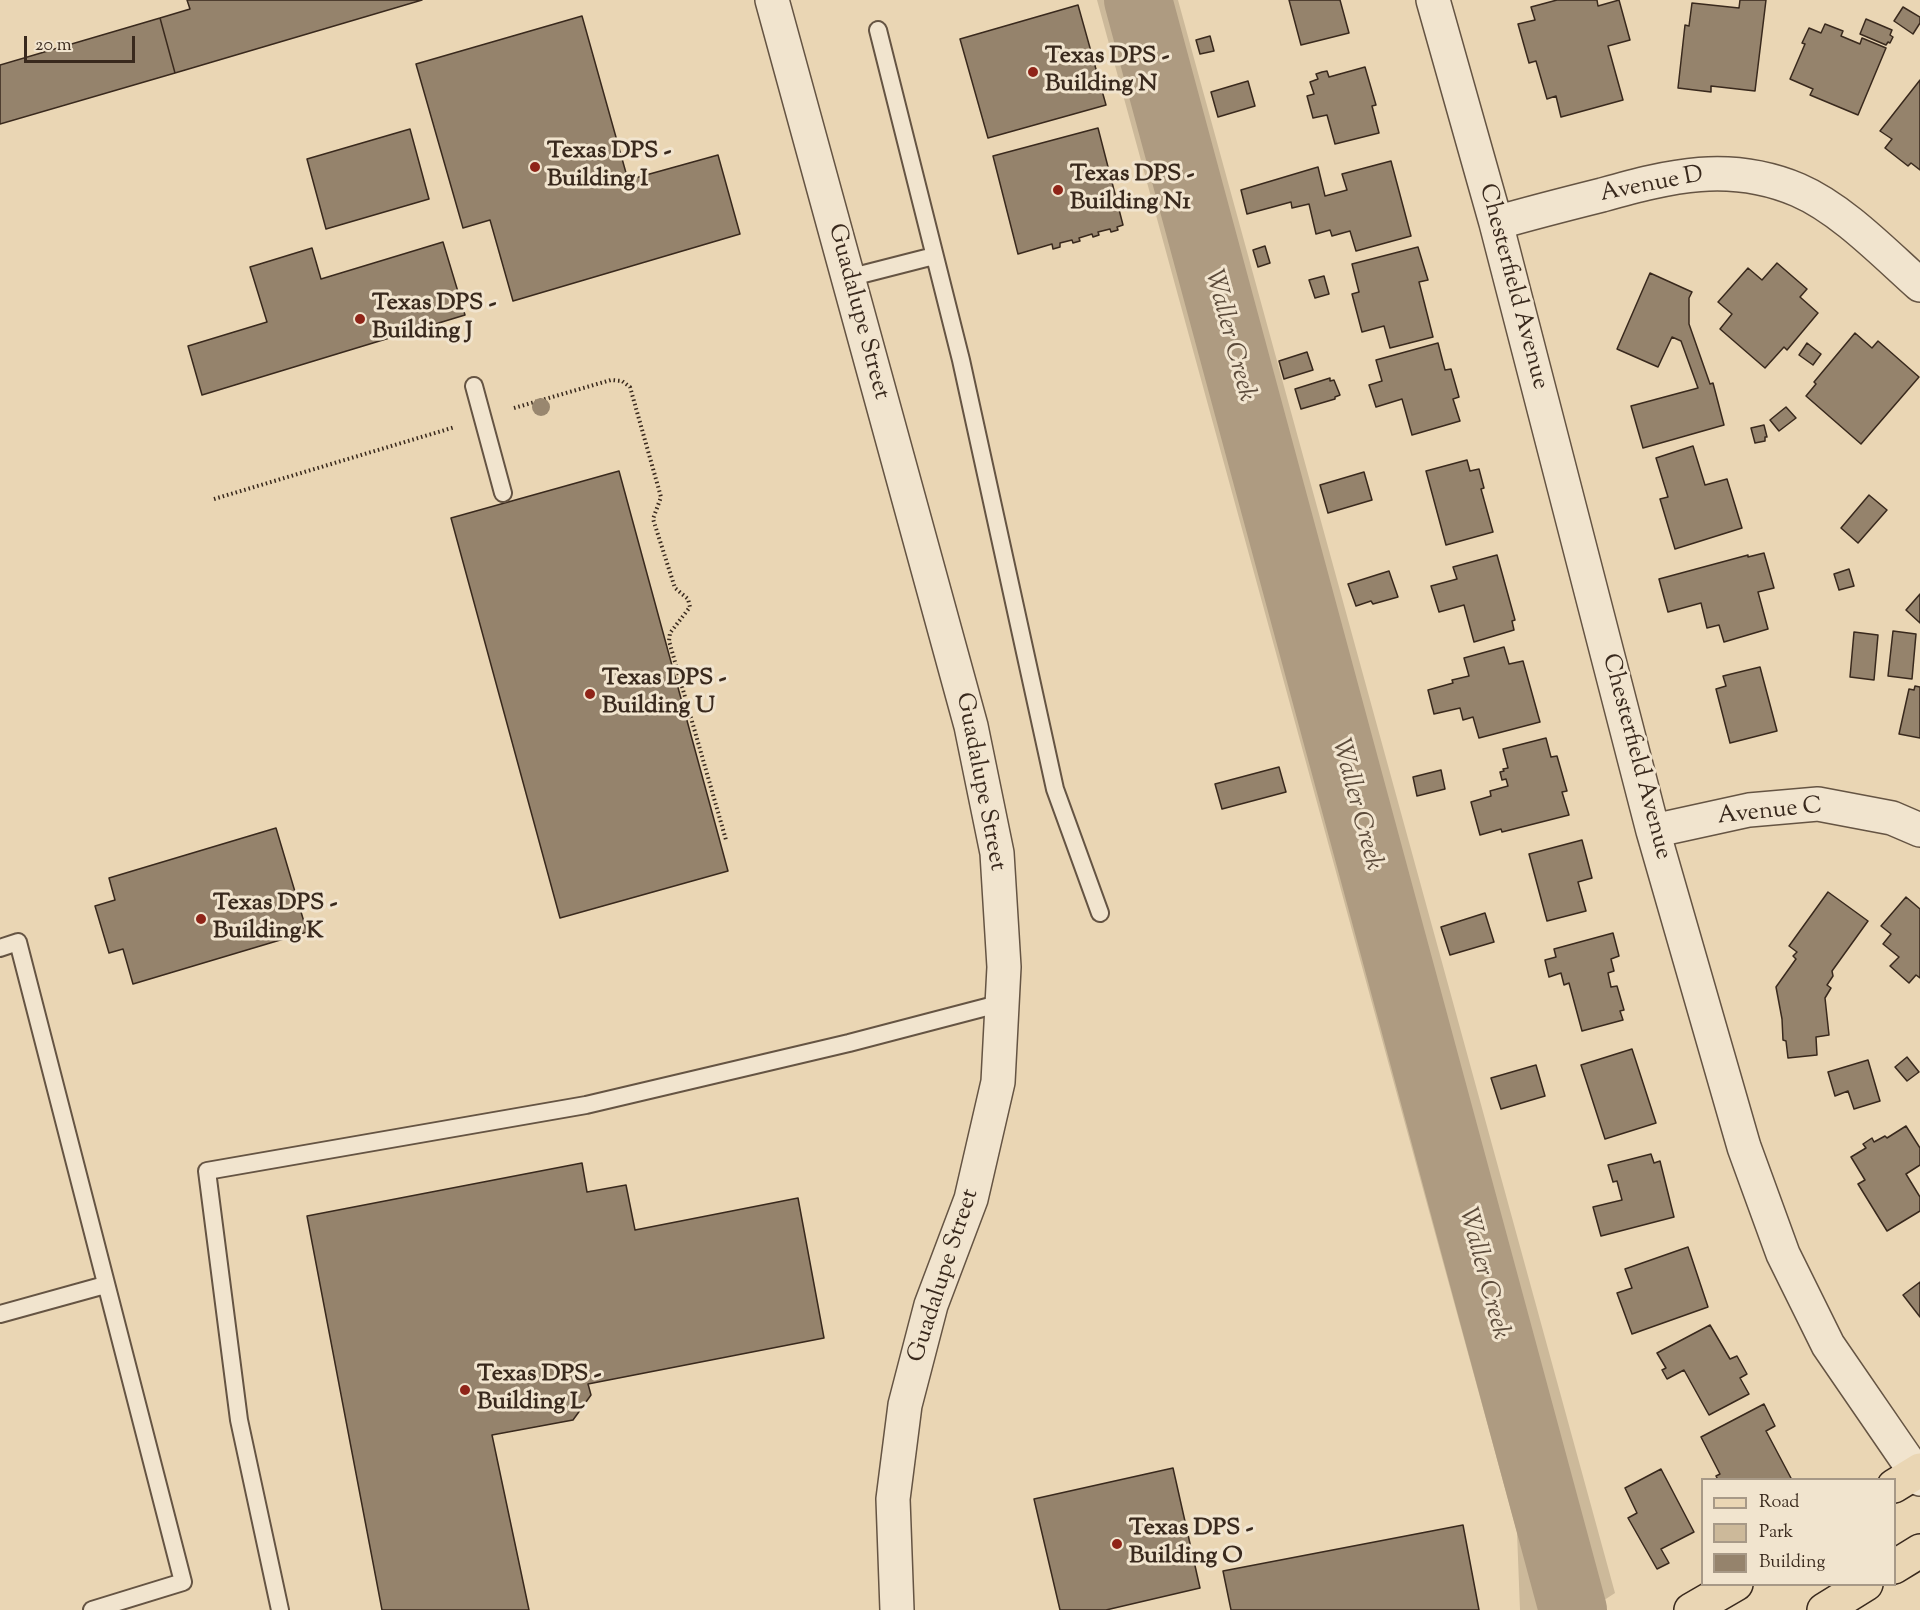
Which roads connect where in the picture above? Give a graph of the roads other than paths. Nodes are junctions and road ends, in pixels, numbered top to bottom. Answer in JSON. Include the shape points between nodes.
{"nodes":[{"id":1,"x":772,"y":0,"type":"edge"},
{"id":2,"x":1432,"y":0,"type":"edge"},
{"id":3,"x":878,"y":30,"type":"dead end"},
{"id":4,"x":1496,"y":223,"type":"junction"},
{"id":5,"x":934,"y":256,"type":"junction"},
{"id":6,"x":848,"y":278,"type":"junction"},
{"id":7,"x":1920,"y":285,"type":"edge"},
{"id":8,"x":474,"y":386,"type":"dead end"},
{"id":9,"x":502,"y":493,"type":"dead end"},
{"id":10,"x":1920,"y":830,"type":"edge"},
{"id":11,"x":1653,"y":831,"type":"junction"},
{"id":12,"x":1100,"y":913,"type":"dead end"},
{"id":13,"x":0,"y":948,"type":"edge"},
{"id":14,"x":1002,"y":1003,"type":"junction"},
{"id":15,"x":105,"y":1285,"type":"junction"},
{"id":16,"x":0,"y":1314,"type":"edge"},
{"id":17,"x":1913,"y":1477,"type":"edge"},
{"id":18,"x":1920,"y":1551,"type":"edge"},
{"id":19,"x":1896,"y":1566,"type":"edge"},
{"id":20,"x":1733,"y":1586,"type":"edge"},
{"id":21,"x":1861,"y":1595,"type":"edge"},
{"id":22,"x":92,"y":1610,"type":"edge"},
{"id":23,"x":280,"y":1610,"type":"edge"},
{"id":24,"x":897,"y":1610,"type":"edge"},
{"id":25,"x":1691,"y":1610,"type":"edge"},
{"id":26,"x":1824,"y":1610,"type":"edge"}],
"edges":[{"from":1,"to":6,"type":"street","name":"Guadalupe Street"},
{"from":2,"to":4,"type":"street","name":"Chesterfield Avenue"},
{"from":3,"to":5,"type":"lane"},
{"from":4,"to":7,"type":"street","name":"Avenue D","via":[[1666,178],[1711,173],[1756,177],[1799,190],[1842,216]]},
{"from":4,"to":11,"type":"street","name":"Chesterfield Avenue"},
{"from":5,"to":6,"type":"lane"},
{"from":5,"to":12,"type":"lane","via":[[961,360],[1055,789]]},
{"from":6,"to":14,"type":"street","name":"Guadalupe Street","via":[[971,726],[997,853],[1004,967]]},
{"from":8,"to":9,"type":"lane"},
{"from":10,"to":11,"type":"street","name":"Avenue C","via":[[1892,818],[1818,804],[1749,810]]},
{"from":11,"to":17,"type":"street","name":"Chesterfield Avenue","via":[[1744,1147],[1783,1254],[1828,1345]]},
{"from":13,"to":15,"type":"lane","via":[[18,942]]},
{"from":14,"to":23,"type":"lane","via":[[586,1105],[207,1171],[239,1420]]},
{"from":14,"to":24,"type":"street","name":"Guadalupe Street","via":[[998,1082],[971,1198],[931,1305],[905,1405],[893,1499]]},
{"from":15,"to":16,"type":"lane"},
{"from":15,"to":22,"type":"lane","via":[[183,1582]]},
{"from":18,"to":19,"type":"main road"},
{"from":20,"to":25,"type":"main road"},
{"from":21,"to":26,"type":"main road"}]}
